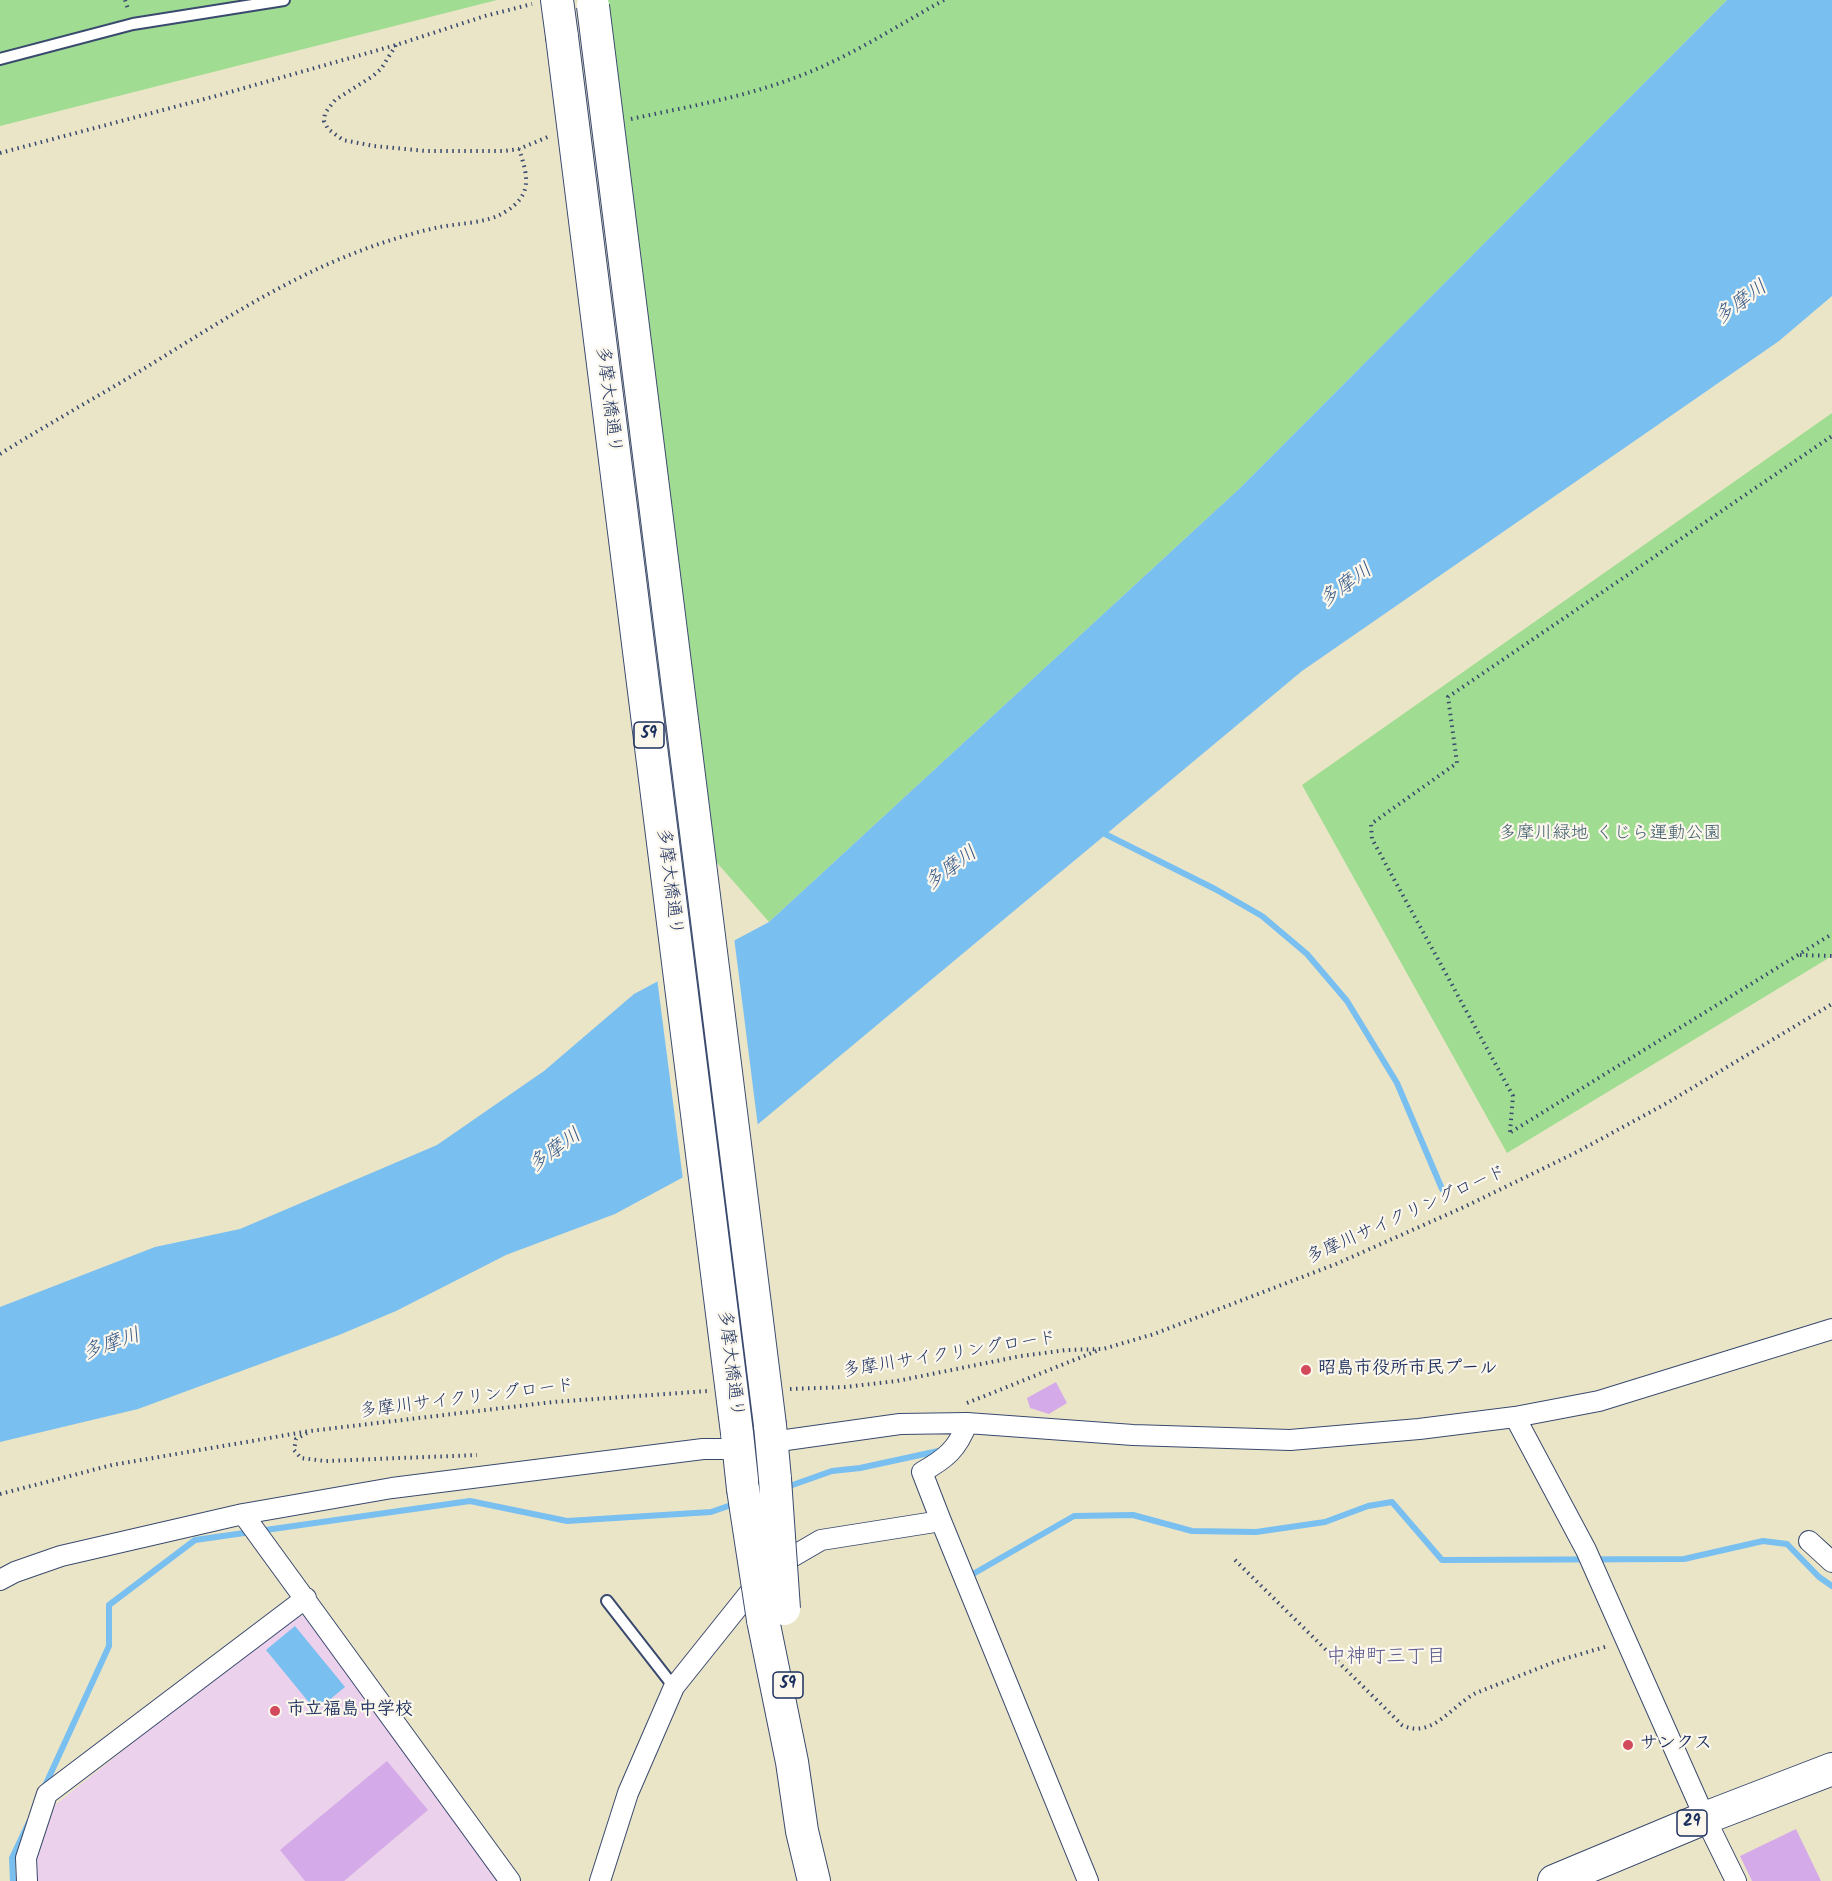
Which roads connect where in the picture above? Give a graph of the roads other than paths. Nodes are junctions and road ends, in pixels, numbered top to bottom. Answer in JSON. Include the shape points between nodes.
{"nodes":[{"id":1,"x":284,"y":0,"type":"edge"},
{"id":2,"x":557,"y":0,"type":"edge"},
{"id":3,"x":593,"y":3,"type":"edge"},
{"id":4,"x":0,"y":59,"type":"edge"},
{"id":5,"x":1832,"y":1329,"type":"edge"},
{"id":6,"x":1515,"y":1417,"type":"junction"},
{"id":7,"x":964,"y":1430,"type":"junction"},
{"id":8,"x":771,"y":1434,"type":"junction"},
{"id":9,"x":738,"y":1441,"type":"junction"},
{"id":10,"x":246,"y":1518,"type":"junction"},
{"id":11,"x":941,"y":1521,"type":"junction"},
{"id":12,"x":1809,"y":1541,"type":"dead end"},
{"id":13,"x":1832,"y":1562,"type":"edge"},
{"id":14,"x":0,"y":1580,"type":"edge"},
{"id":15,"x":306,"y":1598,"type":"junction"},
{"id":16,"x":607,"y":1601,"type":"dead end"},
{"id":17,"x":773,"y":1614,"type":"junction"},
{"id":18,"x":674,"y":1687,"type":"junction"},
{"id":19,"x":1832,"y":1769,"type":"edge"},
{"id":20,"x":1704,"y":1818,"type":"junction"},
{"id":21,"x":27,"y":1881,"type":"edge"},
{"id":22,"x":510,"y":1881,"type":"edge"},
{"id":23,"x":600,"y":1881,"type":"edge"},
{"id":24,"x":814,"y":1881,"type":"edge"},
{"id":25,"x":1088,"y":1881,"type":"edge"},
{"id":26,"x":1554,"y":1881,"type":"edge"},
{"id":27,"x":1736,"y":1881,"type":"edge"}],
"edges":[{"from":1,"to":4,"type":"lane","via":[[133,24]]},
{"from":2,"to":9,"type":"main road","name":"多摩大橋通り","number":"59","bridge":true},
{"from":3,"to":8,"type":"main road","name":"多摩大橋通り","number":"59","bridge":true},
{"from":5,"to":6,"type":"street","via":[[1608,1398]]},
{"from":6,"to":7,"type":"street","via":[[1290,1440]]},
{"from":6,"to":20,"type":"street","via":[[1586,1550]]},
{"from":7,"to":8,"type":"street","via":[[900,1424]]},
{"from":7,"to":11,"type":"street","via":[[945,1459],[922,1472]]},
{"from":8,"to":17,"type":"main road","name":"多摩大橋通り","number":"59","bridge":true,"via":[[775,1479]]},
{"from":9,"to":10,"type":"street","via":[[703,1449],[404,1486]]},
{"from":9,"to":17,"type":"main road","name":"多摩大橋通り","number":"59","bridge":true,"via":[[743,1489]]},
{"from":10,"to":14,"type":"street","via":[[61,1556]]},
{"from":10,"to":15,"type":"street"},
{"from":11,"to":18,"type":"street","via":[[821,1540],[766,1572]]},
{"from":11,"to":25,"type":"street"},
{"from":12,"to":13,"type":"street"},
{"from":15,"to":21,"type":"street","via":[[47,1794],[26,1858]]},
{"from":15,"to":22,"type":"street"},
{"from":16,"to":18,"type":"lane"},
{"from":17,"to":24,"type":"main road","name":"多摩大橋通り","number":"59","via":[[802,1831]]},
{"from":18,"to":23,"type":"street","via":[[628,1794]]},
{"from":19,"to":20,"type":"main road","number":"29"},
{"from":20,"to":26,"type":"main road","number":"29"},
{"from":20,"to":27,"type":"street"}]}
